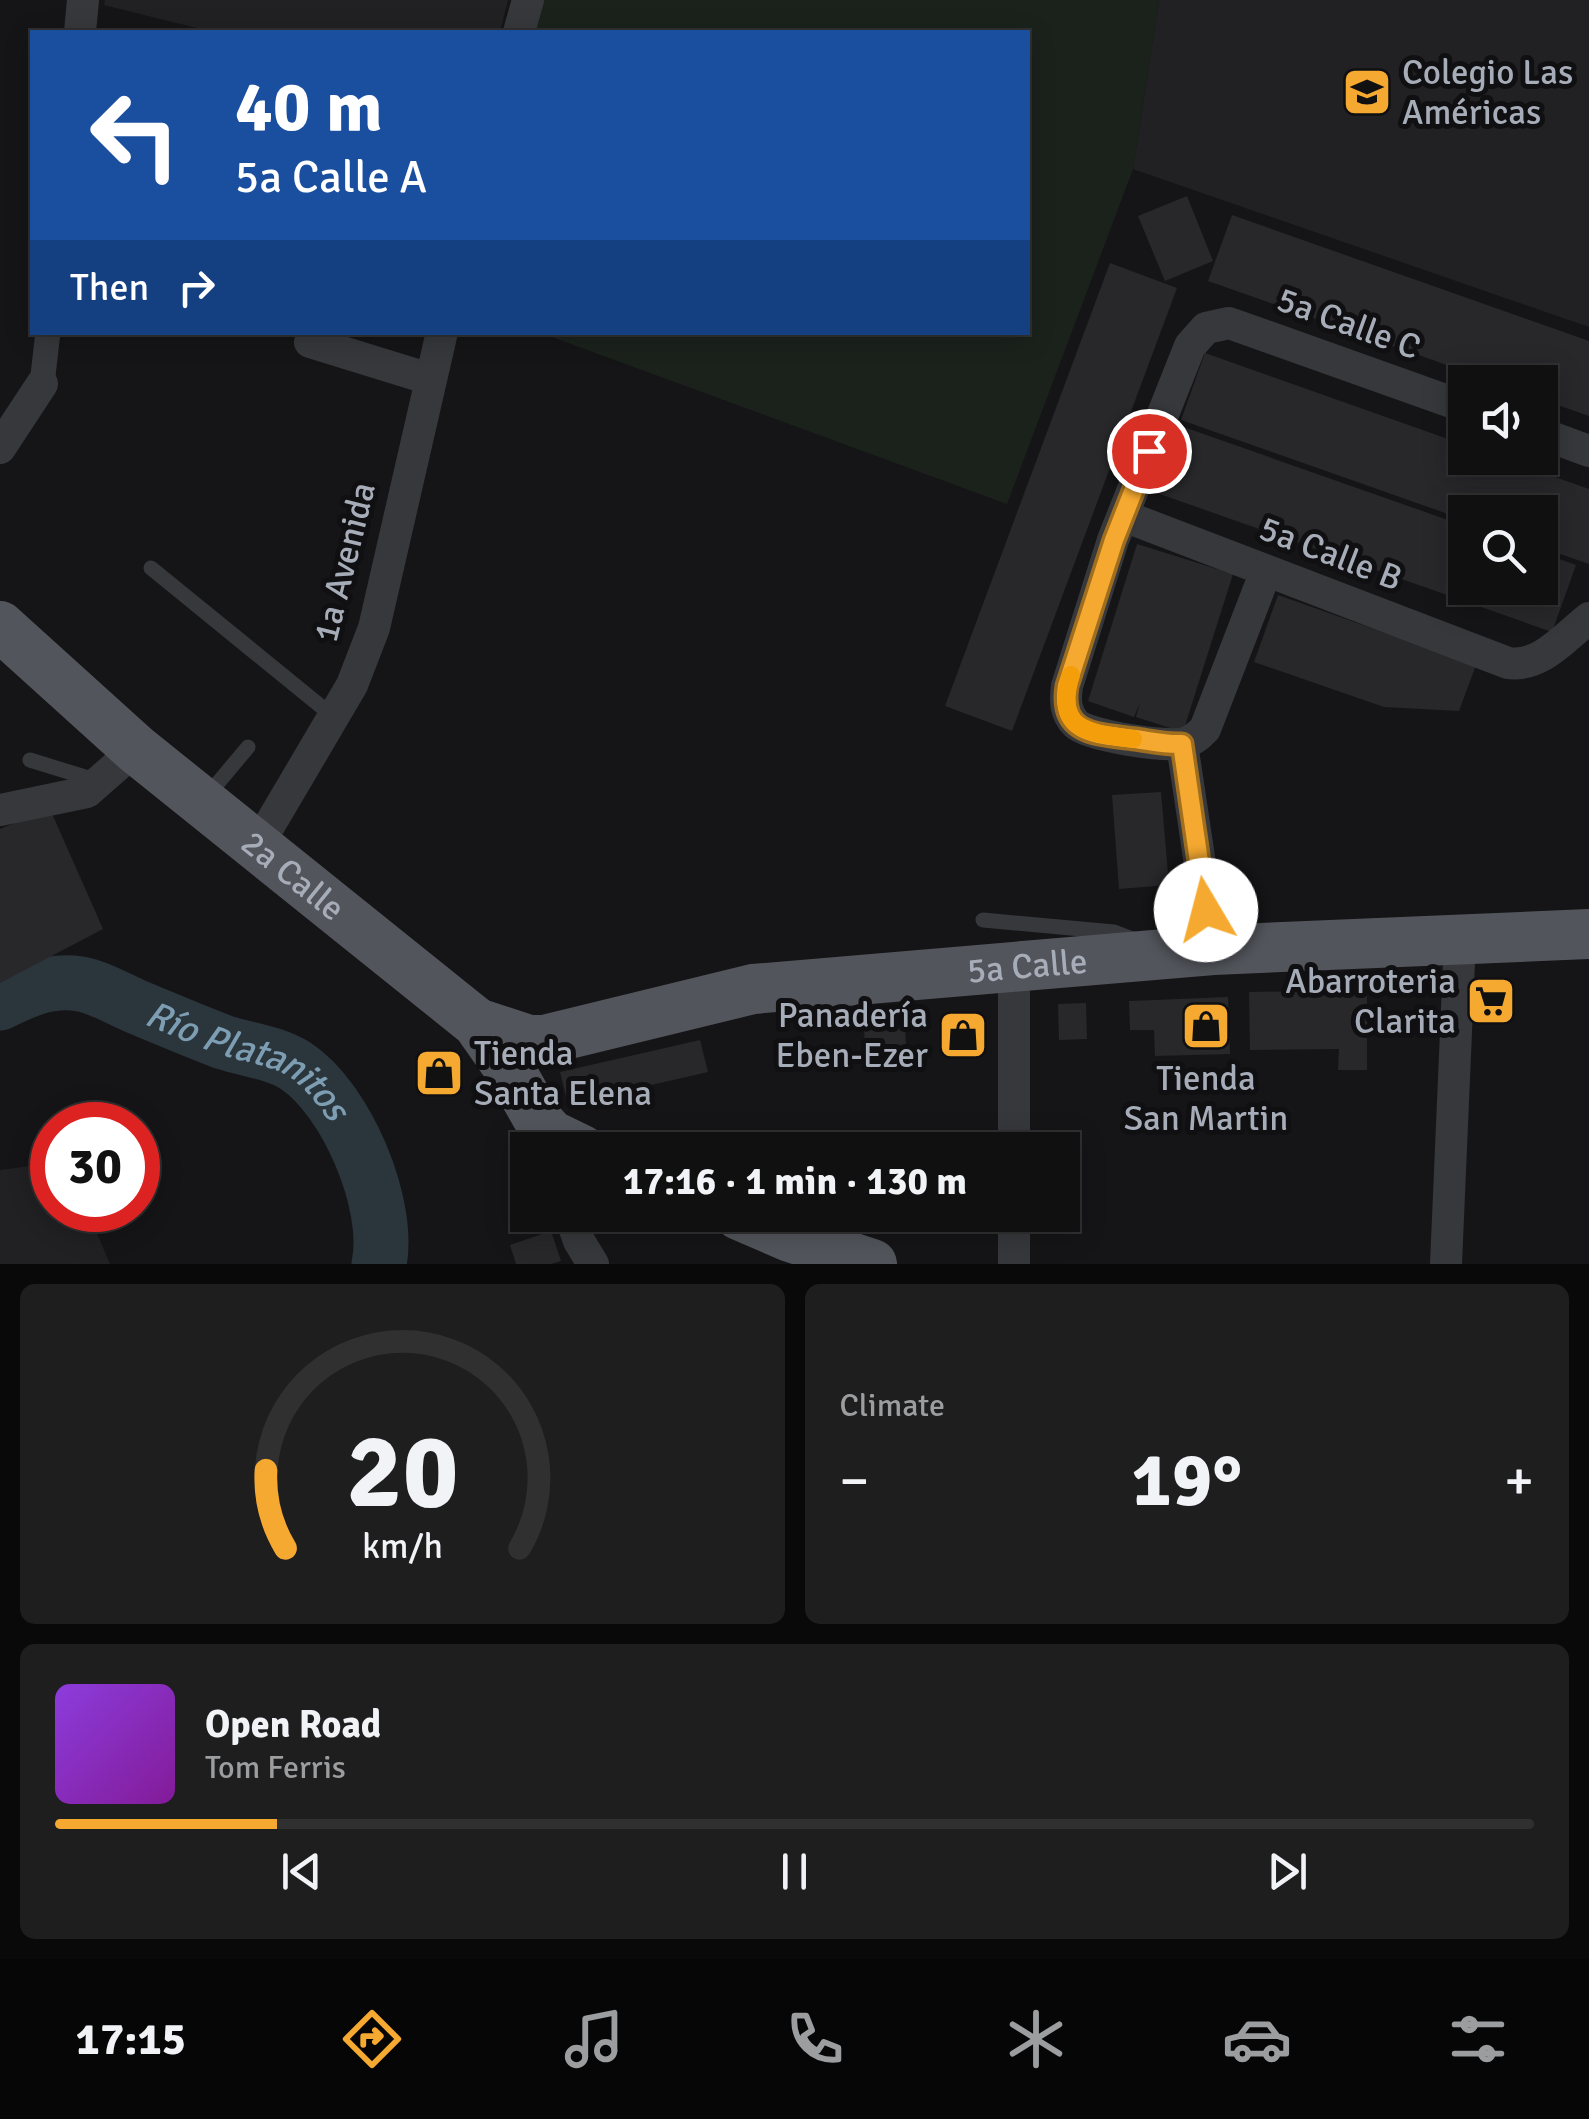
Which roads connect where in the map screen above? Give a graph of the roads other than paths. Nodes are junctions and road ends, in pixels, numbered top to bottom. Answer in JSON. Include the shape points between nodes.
{"nodes":[{"id":1,"x":84,"y":0,"type":"edge"},
{"id":2,"x":528,"y":0,"type":"edge"},
{"id":3,"x":80,"y":30,"type":"edge"},
{"id":4,"x":520,"y":30,"type":"edge"},
{"id":5,"x":48,"y":335,"type":"edge"},
{"id":6,"x":312,"y":335,"type":"edge"},
{"id":7,"x":441,"y":335,"type":"edge"},
{"id":8,"x":430,"y":379,"type":"junction"},
{"id":9,"x":42,"y":384,"type":"joint"},
{"id":10,"x":1448,"y":401,"type":"edge"},
{"id":11,"x":1558,"y":440,"type":"edge"},
{"id":12,"x":0,"y":448,"type":"edge"},
{"id":13,"x":1589,"y":451,"type":"edge"},
{"id":14,"x":1118,"y":531,"type":"junction"},
{"id":15,"x":151,"y":568,"type":"dead end"},
{"id":16,"x":1266,"y":571,"type":"junction"},
{"id":17,"x":1589,"y":618,"type":"edge"},
{"id":18,"x":0,"y":626,"type":"edge"},
{"id":19,"x":334,"y":716,"type":"junction"},
{"id":20,"x":1182,"y":744,"type":"junction"},
{"id":21,"x":248,"y":747,"type":"dead end"},
{"id":22,"x":30,"y":760,"type":"dead end"},
{"id":23,"x":118,"y":766,"type":"junction"},
{"id":24,"x":202,"y":803,"type":"junction"},
{"id":25,"x":0,"y":810,"type":"edge"},
{"id":26,"x":256,"y":848,"type":"junction"},
{"id":27,"x":983,"y":920,"type":"dead end"},
{"id":28,"x":1589,"y":934,"type":"edge"},
{"id":29,"x":1460,"y":939,"type":"junction"},
{"id":30,"x":1213,"y":950,"type":"junction"},
{"id":31,"x":1154,"y":954,"type":"junction"},
{"id":32,"x":1014,"y":964,"type":"junction"},
{"id":33,"x":476,"y":1023,"type":"junction"},
{"id":34,"x":544,"y":1040,"type":"junction"},
{"id":35,"x":553,"y":1132,"type":"edge"},
{"id":36,"x":554,"y":1132,"type":"edge"},
{"id":37,"x":1014,"y":1132,"type":"edge"},
{"id":38,"x":576,"y":1232,"type":"edge"},
{"id":39,"x":778,"y":1232,"type":"edge"},
{"id":40,"x":1014,"y":1232,"type":"edge"},
{"id":41,"x":594,"y":1264,"type":"edge"},
{"id":42,"x":872,"y":1264,"type":"edge"},
{"id":43,"x":1014,"y":1264,"type":"edge"},
{"id":44,"x":1446,"y":1264,"type":"edge"}],
"edges":[{"from":1,"to":3,"type":"street"},
{"from":2,"to":4,"type":"street"},
{"from":5,"to":9,"type":"street"},
{"from":6,"to":8,"type":"street","via":[[310,342]]},
{"from":7,"to":8,"type":"street","name":"1a Avenida"},
{"from":8,"to":19,"type":"street","name":"1a Avenida","via":[[374,628]]},
{"from":9,"to":12,"type":"street"},
{"from":10,"to":14,"type":"street","name":"5a Calle C","via":[[1229,324],[1206,328],[1190,346]]},
{"from":11,"to":13,"type":"street"},
{"from":14,"to":16,"type":"street","name":"5a Calle B"},
{"from":14,"to":20,"type":"street","via":[[1067,686],[1066,709],[1090,733]]},
{"from":15,"to":19,"type":"lane"},
{"from":16,"to":17,"type":"street","name":"5a Calle B","via":[[1519,665],[1541,657]]},
{"from":16,"to":20,"type":"street","via":[[1205,729]]},
{"from":18,"to":23,"type":"main road","name":"2a Calle"},
{"from":19,"to":26,"type":"street","name":"1a Avenida"},
{"from":20,"to":30,"type":"street"},
{"from":21,"to":24,"type":"lane"},
{"from":22,"to":23,"type":"lane","via":[[86,775]]},
{"from":23,"to":24,"type":"main road","name":"2a Calle"},
{"from":23,"to":25,"type":"street","via":[[76,795]]},
{"from":24,"to":26,"type":"main road","name":"2a Calle"},
{"from":26,"to":33,"type":"main road","name":"2a Calle"},
{"from":27,"to":31,"type":"lane","via":[[1114,932]]},
{"from":28,"to":29,"type":"main road","name":"5a Calle"},
{"from":29,"to":30,"type":"main road","name":"5a Calle"},
{"from":29,"to":44,"type":"street"},
{"from":30,"to":31,"type":"main road","name":"5a Calle"},
{"from":31,"to":32,"type":"main road","name":"5a Calle"},
{"from":32,"to":34,"type":"main road","name":"5a Calle","via":[[753,988]]},
{"from":32,"to":37,"type":"street"},
{"from":33,"to":34,"type":"main road","name":"5a Calle"},
{"from":33,"to":35,"type":"main road","name":"2a Calle"},
{"from":34,"to":36,"type":"main road","via":[[527,1077]]},
{"from":38,"to":41,"type":"street"},
{"from":39,"to":42,"type":"main road"},
{"from":40,"to":43,"type":"street"}]}
